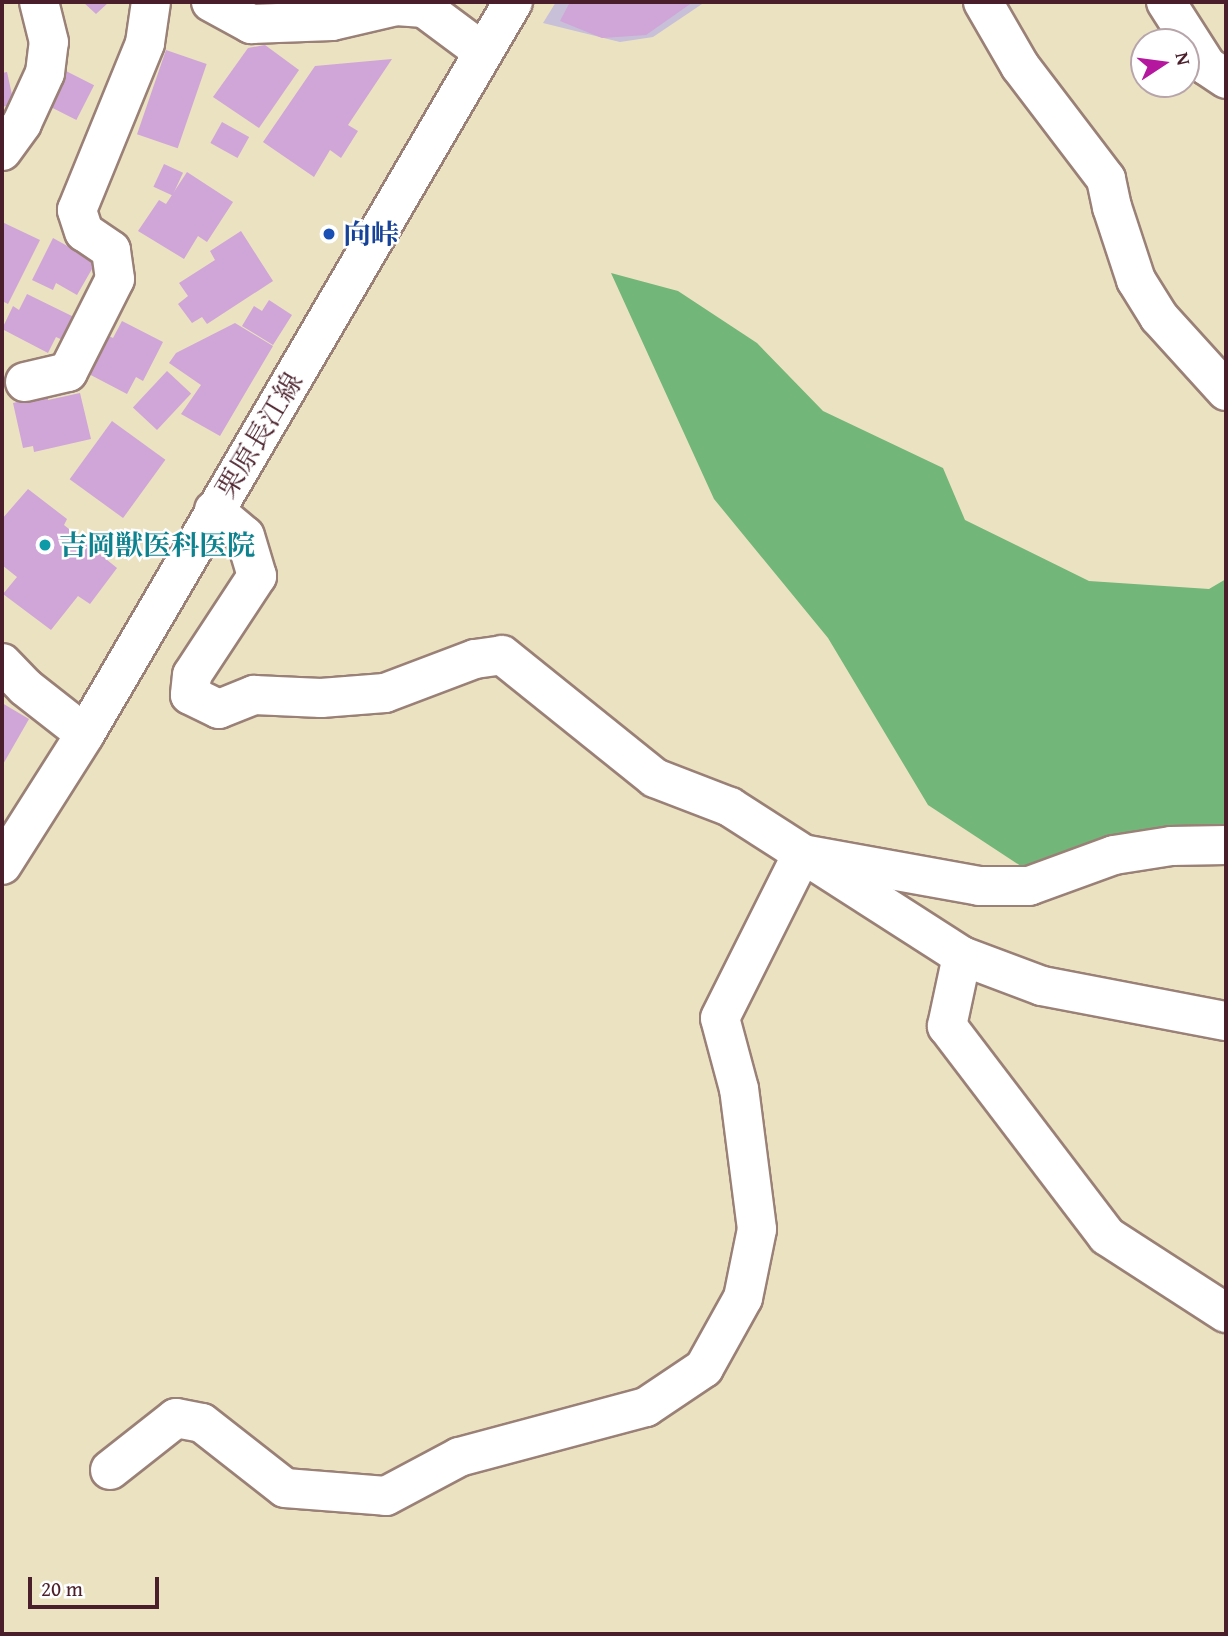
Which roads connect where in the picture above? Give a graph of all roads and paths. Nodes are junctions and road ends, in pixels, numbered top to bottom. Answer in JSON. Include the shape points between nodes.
{"nodes":[{"id":1,"x":39,"y":2,"type":"edge"},
{"id":2,"x":151,"y":2,"type":"edge"},
{"id":3,"x":211,"y":2,"type":"edge"},
{"id":4,"x":513,"y":2,"type":"edge"},
{"id":5,"x":983,"y":2,"type":"edge"},
{"id":6,"x":1166,"y":2,"type":"edge"},
{"id":7,"x":482,"y":51,"type":"junction"},
{"id":8,"x":1226,"y":79,"type":"edge"},
{"id":9,"x":2,"y":151,"type":"edge"},
{"id":10,"x":25,"y":382,"type":"dead end"},
{"id":11,"x":1226,"y":391,"type":"edge"},
{"id":12,"x":214,"y":510,"type":"junction"},
{"id":13,"x":2,"y":663,"type":"edge"},
{"id":14,"x":85,"y":734,"type":"junction"},
{"id":15,"x":1226,"y":845,"type":"edge"},
{"id":16,"x":802,"y":854,"type":"junction"},
{"id":17,"x":2,"y":865,"type":"edge"},
{"id":18,"x":962,"y":956,"type":"junction"},
{"id":19,"x":1226,"y":1021,"type":"edge"},
{"id":20,"x":1226,"y":1313,"type":"edge"},
{"id":21,"x":110,"y":1470,"type":"dead end"}],
"edges":[{"from":1,"to":9,"type":"street","via":[[50,43],[45,73],[22,123]]},
{"from":2,"to":10,"type":"street","via":[[145,43],[77,210],[84,232],[111,250],[115,279],[68,372]]},
{"from":3,"to":7,"type":"street","via":[[251,24],[332,21],[396,6],[424,8]]},
{"from":4,"to":7,"type":"street","name":"栗原長江線"},
{"from":5,"to":11,"type":"street","via":[[1020,66],[1106,179],[1136,280],[1159,317]]},
{"from":6,"to":8,"type":"street","via":[[1207,66]]},
{"from":7,"to":12,"type":"street","name":"栗原長江線","via":[[434,141]]},
{"from":12,"to":14,"type":"street","name":"栗原長江線"},
{"from":12,"to":16,"type":"street","via":[[245,536],[257,576],[192,674],[190,695],[219,709],[254,695],[321,698],[385,693],[475,659],[502,655],[655,778],[730,807]]},
{"from":13,"to":14,"type":"street"},
{"from":14,"to":17,"type":"street","name":"栗原長江線"},
{"from":15,"to":16,"type":"street","via":[[1171,846],[1114,855],[1029,886],[979,886]]},
{"from":16,"to":18,"type":"street"},
{"from":16,"to":21,"type":"street","via":[[720,1018],[739,1089],[757,1229],[743,1298],[704,1368],[646,1407],[458,1457],[386,1496],[285,1488],[202,1423],[176,1418]]},
{"from":18,"to":19,"type":"street","via":[[1042,986]]},
{"from":18,"to":20,"type":"street","via":[[947,1026],[1107,1236]]}]}
